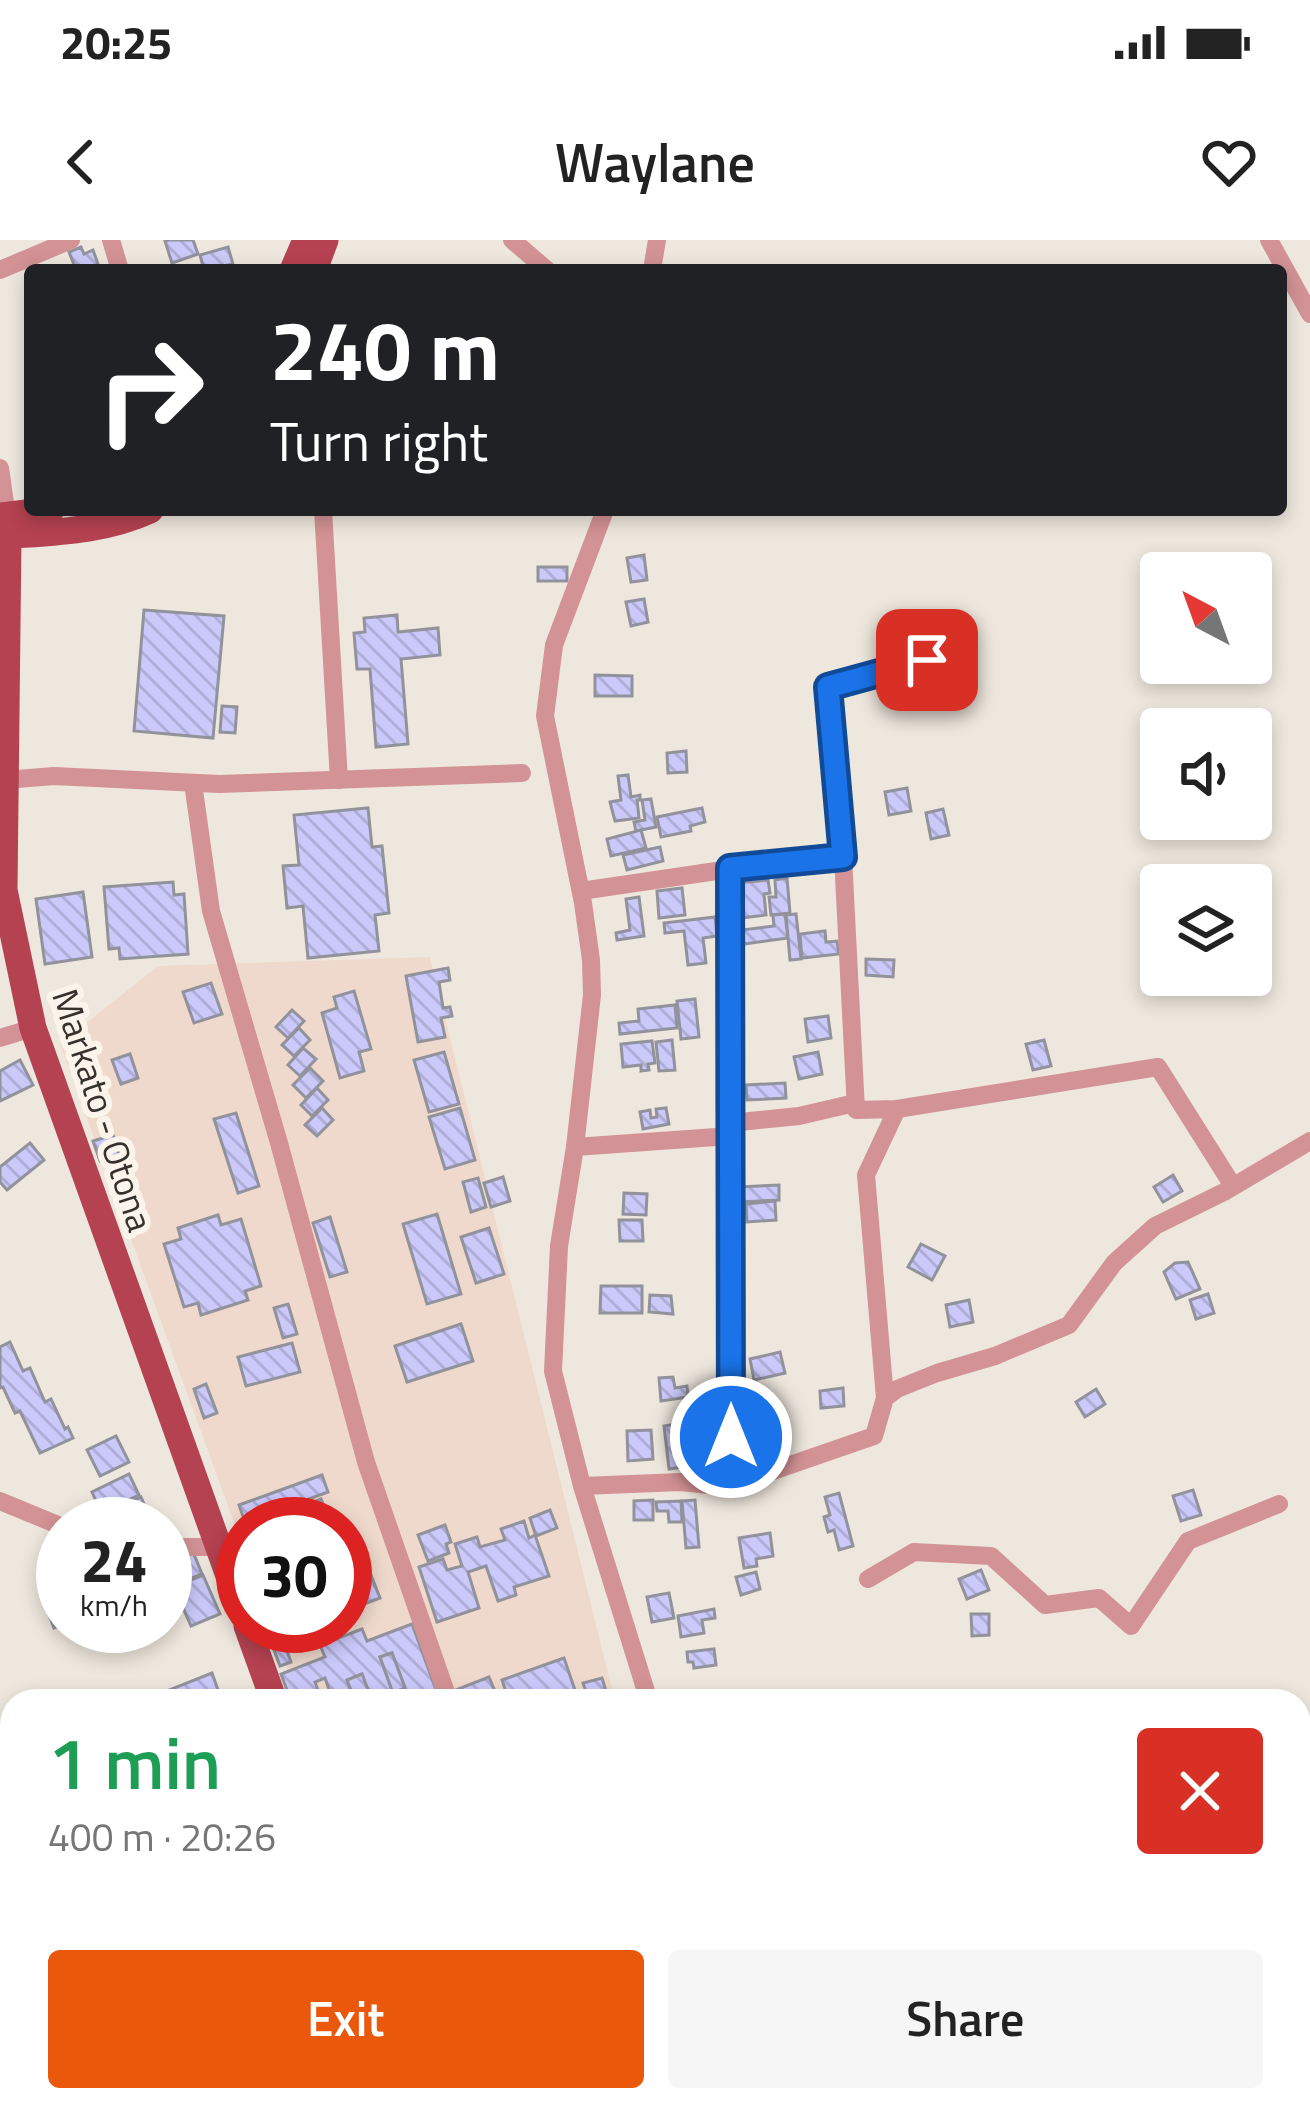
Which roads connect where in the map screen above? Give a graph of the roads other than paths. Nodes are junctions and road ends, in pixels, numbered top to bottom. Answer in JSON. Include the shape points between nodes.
{"nodes":[{"id":1,"x":71,"y":240,"type":"edge"},
{"id":2,"x":512,"y":240,"type":"edge"},
{"id":3,"x":540,"y":264,"type":"edge"},
{"id":4,"x":0,"y":269,"type":"edge"},
{"id":5,"x":1287,"y":272,"type":"edge"},
{"id":6,"x":1310,"y":314,"type":"edge"},
{"id":7,"x":0,"y":468,"type":"edge"},
{"id":8,"x":138,"y":516,"type":"edge"},
{"id":9,"x":323,"y":516,"type":"edge"},
{"id":10,"x":603,"y":516,"type":"edge"},
{"id":11,"x":4,"y":525,"type":"edge"},
{"id":12,"x":927,"y":660,"type":"dead end"},
{"id":13,"x":522,"y":773,"type":"dead end"},
{"id":14,"x":5,"y":780,"type":"junction"},
{"id":15,"x":339,"y":780,"type":"junction"},
{"id":16,"x":193,"y":783,"type":"junction"},
{"id":17,"x":843,"y":857,"type":"junction"},
{"id":18,"x":730,"y":868,"type":"junction"},
{"id":19,"x":581,"y":891,"type":"junction"},
{"id":20,"x":33,"y":1028,"type":"junction"},
{"id":21,"x":0,"y":1038,"type":"edge"},
{"id":22,"x":855,"y":1103,"type":"junction"},
{"id":23,"x":897,"y":1109,"type":"junction"},
{"id":24,"x":730,"y":1129,"type":"junction"},
{"id":25,"x":1310,"y":1141,"type":"edge"},
{"id":26,"x":575,"y":1147,"type":"junction"},
{"id":27,"x":1233,"y":1186,"type":"junction"},
{"id":28,"x":885,"y":1398,"type":"junction"},
{"id":29,"x":731,"y":1480,"type":"junction"},
{"id":30,"x":582,"y":1486,"type":"junction"},
{"id":31,"x":0,"y":1501,"type":"edge"},
{"id":32,"x":1279,"y":1504,"type":"dead end"},
{"id":33,"x":36,"y":1515,"type":"edge"},
{"id":34,"x":216,"y":1539,"type":"edge"},
{"id":35,"x":868,"y":1579,"type":"dead end"},
{"id":36,"x":257,"y":1653,"type":"edge"},
{"id":37,"x":270,"y":1689,"type":"edge"},
{"id":38,"x":445,"y":1689,"type":"edge"},
{"id":39,"x":645,"y":1689,"type":"edge"}],
"edges":[{"from":1,"to":4,"type":"street"},
{"from":2,"to":3,"type":"street"},
{"from":5,"to":6,"type":"street"},
{"from":7,"to":11,"type":"street"},
{"from":8,"to":11,"type":"main road","via":[[86,530]]},
{"from":9,"to":15,"type":"street"},
{"from":10,"to":19,"type":"street","via":[[554,645],[545,716]]},
{"from":11,"to":14,"type":"main road","name":"Markato - Otona"},
{"from":12,"to":17,"type":"street","via":[[828,687]]},
{"from":13,"to":15,"type":"street"},
{"from":14,"to":16,"type":"street"},
{"from":14,"to":20,"type":"main road","name":"Markato - Otona","via":[[4,890]]},
{"from":15,"to":16,"type":"street"},
{"from":16,"to":38,"type":"street","via":[[211,910],[366,1462]]},
{"from":17,"to":18,"type":"street"},
{"from":17,"to":22,"type":"street"},
{"from":18,"to":19,"type":"street"},
{"from":18,"to":24,"type":"street"},
{"from":19,"to":26,"type":"street","via":[[592,995]]},
{"from":20,"to":21,"type":"street"},
{"from":20,"to":34,"type":"main road","name":"Markato - Otona"},
{"from":22,"to":23,"type":"street","via":[[856,1110]]},
{"from":22,"to":24,"type":"street"},
{"from":23,"to":27,"type":"street","via":[[1158,1067]]},
{"from":23,"to":28,"type":"street","via":[[866,1175]]},
{"from":24,"to":26,"type":"street"},
{"from":24,"to":29,"type":"street"},
{"from":25,"to":27,"type":"street"},
{"from":26,"to":30,"type":"street","via":[[559,1246],[553,1371]]},
{"from":27,"to":28,"type":"street","via":[[1132,1244],[1069,1325]]},
{"from":28,"to":29,"type":"street","via":[[874,1436]]},
{"from":29,"to":30,"type":"street"},
{"from":30,"to":39,"type":"street"},
{"from":31,"to":33,"type":"street"},
{"from":32,"to":35,"type":"street","via":[[1188,1541],[1131,1626],[1099,1598],[1045,1605],[991,1556],[914,1552]]},
{"from":36,"to":37,"type":"main road"}]}
